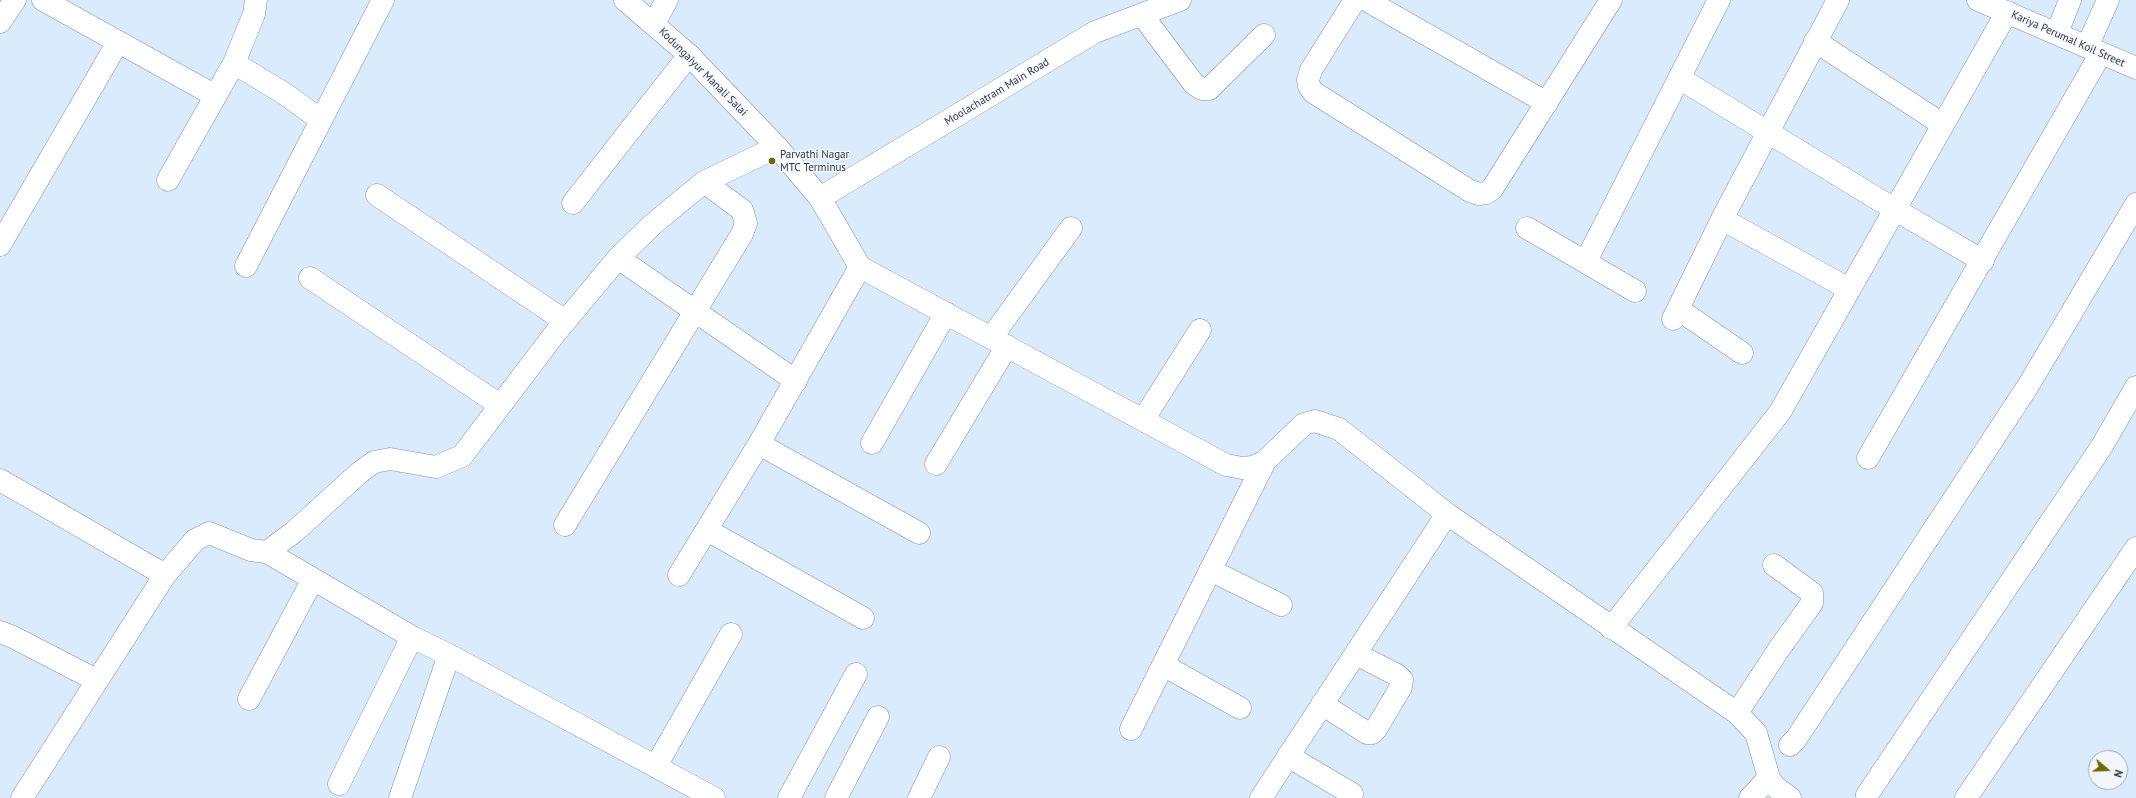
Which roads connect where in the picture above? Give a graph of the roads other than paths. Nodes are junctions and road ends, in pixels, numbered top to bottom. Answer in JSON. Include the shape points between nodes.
{"nodes":[{"id":1,"x":15,"y":0,"type":"edge"},
{"id":2,"x":44,"y":0,"type":"edge"},
{"id":3,"x":256,"y":0,"type":"edge"},
{"id":4,"x":382,"y":0,"type":"edge"},
{"id":5,"x":625,"y":0,"type":"edge"},
{"id":6,"x":667,"y":0,"type":"edge"},
{"id":7,"x":1180,"y":0,"type":"edge"},
{"id":8,"x":1355,"y":0,"type":"edge"},
{"id":9,"x":1366,"y":0,"type":"edge"},
{"id":10,"x":1611,"y":0,"type":"edge"},
{"id":11,"x":1719,"y":0,"type":"edge"},
{"id":12,"x":1838,"y":0,"type":"edge"},
{"id":13,"x":1978,"y":0,"type":"edge"},
{"id":14,"x":2070,"y":0,"type":"edge"},
{"id":15,"x":2108,"y":0,"type":"edge"},
{"id":16,"x":2002,"y":7,"type":"edge"},
{"id":17,"x":1148,"y":8,"type":"edge"},
{"id":18,"x":1,"y":19,"type":"edge"},
{"id":19,"x":654,"y":23,"type":"junction"},
{"id":20,"x":2056,"y":33,"type":"junction"},
{"id":21,"x":1264,"y":35,"type":"dead end"},
{"id":22,"x":1815,"y":41,"type":"junction"},
{"id":23,"x":118,"y":42,"type":"junction"},
{"id":24,"x":2094,"y":50,"type":"junction"},
{"id":25,"x":689,"y":56,"type":"junction"},
{"id":26,"x":234,"y":63,"type":"junction"},
{"id":27,"x":2136,"y":68,"type":"edge"},
{"id":28,"x":1679,"y":78,"type":"junction"},
{"id":29,"x":214,"y":95,"type":"junction"},
{"id":30,"x":1547,"y":103,"type":"junction"},
{"id":31,"x":321,"y":120,"type":"junction"},
{"id":32,"x":1942,"y":124,"type":"junction"},
{"id":33,"x":1768,"y":131,"type":"junction"},
{"id":34,"x":777,"y":147,"type":"junction"},
{"id":35,"x":168,"y":180,"type":"dead end"},
{"id":36,"x":704,"y":182,"type":"junction"},
{"id":37,"x":377,"y":195,"type":"dead end"},
{"id":38,"x":820,"y":198,"type":"junction"},
{"id":39,"x":572,"y":203,"type":"dead end"},
{"id":40,"x":2136,"y":204,"type":"edge"},
{"id":41,"x":1894,"y":210,"type":"junction"},
{"id":42,"x":1722,"y":219,"type":"junction"},
{"id":43,"x":1071,"y":228,"type":"dead end"},
{"id":44,"x":1527,"y":228,"type":"dead end"},
{"id":45,"x":0,"y":245,"type":"edge"},
{"id":46,"x":618,"y":258,"type":"junction"},
{"id":47,"x":1586,"y":261,"type":"junction"},
{"id":48,"x":1983,"y":261,"type":"junction"},
{"id":49,"x":246,"y":266,"type":"dead end"},
{"id":50,"x":860,"y":267,"type":"junction"},
{"id":51,"x":310,"y":278,"type":"dead end"},
{"id":52,"x":1849,"y":289,"type":"junction"},
{"id":53,"x":1635,"y":290,"type":"dead end"},
{"id":54,"x":696,"y":312,"type":"junction"},
{"id":55,"x":946,"y":313,"type":"junction"},
{"id":56,"x":565,"y":321,"type":"junction"},
{"id":57,"x":1200,"y":330,"type":"dead end"},
{"id":58,"x":999,"y":342,"type":"junction"},
{"id":59,"x":1742,"y":353,"type":"dead end"},
{"id":60,"x":796,"y":381,"type":"junction"},
{"id":61,"x":2136,"y":387,"type":"edge"},
{"id":62,"x":500,"y":405,"type":"junction"},
{"id":63,"x":1143,"y":420,"type":"junction"},
{"id":64,"x":872,"y":443,"type":"dead end"},
{"id":65,"x":759,"y":444,"type":"junction"},
{"id":66,"x":1868,"y":458,"type":"dead end"},
{"id":67,"x":1265,"y":461,"type":"junction"},
{"id":68,"x":936,"y":464,"type":"dead end"},
{"id":69,"x":0,"y":480,"type":"edge"},
{"id":70,"x":1447,"y":514,"type":"junction"},
{"id":71,"x":565,"y":525,"type":"dead end"},
{"id":72,"x":707,"y":530,"type":"junction"},
{"id":73,"x":919,"y":533,"type":"dead end"},
{"id":74,"x":2136,"y":548,"type":"edge"},
{"id":75,"x":267,"y":552,"type":"junction"},
{"id":76,"x":1774,"y":565,"type":"dead end"},
{"id":77,"x":1210,"y":570,"type":"junction"},
{"id":78,"x":165,"y":574,"type":"junction"},
{"id":79,"x":679,"y":575,"type":"dead end"},
{"id":80,"x":313,"y":579,"type":"junction"},
{"id":81,"x":1281,"y":605,"type":"dead end"},
{"id":82,"x":863,"y":618,"type":"dead end"},
{"id":83,"x":1611,"y":628,"type":"junction"},
{"id":84,"x":0,"y":632,"type":"edge"},
{"id":85,"x":731,"y":634,"type":"dead end"},
{"id":86,"x":412,"y":638,"type":"junction"},
{"id":87,"x":1356,"y":654,"type":"junction"},
{"id":88,"x":449,"y":655,"type":"junction"},
{"id":89,"x":1163,"y":665,"type":"junction"},
{"id":90,"x":856,"y":674,"type":"dead end"},
{"id":91,"x":96,"y":680,"type":"junction"},
{"id":92,"x":249,"y":699,"type":"dead end"},
{"id":93,"x":1322,"y":704,"type":"junction"},
{"id":94,"x":1240,"y":708,"type":"dead end"},
{"id":95,"x":1737,"y":713,"type":"junction"},
{"id":96,"x":878,"y":717,"type":"dead end"},
{"id":97,"x":1131,"y":729,"type":"dead end"},
{"id":98,"x":1790,"y":745,"type":"dead end"},
{"id":99,"x":1288,"y":756,"type":"junction"},
{"id":100,"x":938,"y":757,"type":"dead end"},
{"id":101,"x":656,"y":766,"type":"junction"},
{"id":102,"x":1769,"y":778,"type":"junction"},
{"id":103,"x":339,"y":784,"type":"dead end"},
{"id":104,"x":1352,"y":794,"type":"dead end"},
{"id":105,"x":1867,"y":795,"type":"dead end"},
{"id":106,"x":22,"y":798,"type":"edge"},
{"id":107,"x":400,"y":798,"type":"edge"},
{"id":108,"x":714,"y":798,"type":"edge"},
{"id":109,"x":788,"y":798,"type":"edge"},
{"id":110,"x":836,"y":798,"type":"edge"},
{"id":111,"x":919,"y":798,"type":"edge"},
{"id":112,"x":1261,"y":798,"type":"edge"},
{"id":113,"x":1750,"y":798,"type":"edge"},
{"id":114,"x":1790,"y":798,"type":"edge"},
{"id":115,"x":1966,"y":798,"type":"edge"}],
"edges":[{"from":1,"to":18,"type":"street"},
{"from":2,"to":23,"type":"street"},
{"from":3,"to":26,"type":"street","via":[[254,14]]},
{"from":4,"to":31,"type":"street"},
{"from":5,"to":19,"type":"street","name":"Kodungaiyur Manali Salai"},
{"from":6,"to":19,"type":"street"},
{"from":7,"to":17,"type":"street","name":"Moolachatram Main Road"},
{"from":8,"to":30,"type":"street","via":[[1311,70],[1309,86],[1313,92],[1470,191],[1486,193],[1492,188]]},
{"from":9,"to":30,"type":"street"},
{"from":10,"to":30,"type":"street"},
{"from":11,"to":28,"type":"street"},
{"from":12,"to":22,"type":"street"},
{"from":13,"to":16,"type":"street","name":"Kariya Perumal Koil Street"},
{"from":14,"to":20,"type":"street"},
{"from":15,"to":24,"type":"street"},
{"from":16,"to":20,"type":"street","name":"Kariya Perumal Koil Street"},
{"from":16,"to":32,"type":"street"},
{"from":17,"to":21,"type":"street","via":[[1194,84],[1202,89],[1209,89]]},
{"from":17,"to":38,"type":"street","name":"Moolachatram Main Road","via":[[1095,32]]},
{"from":19,"to":25,"type":"street","name":"Kodungaiyur Manali Salai"},
{"from":20,"to":24,"type":"street","name":"Kariya Perumal Koil Street"},
{"from":22,"to":32,"type":"street"},
{"from":22,"to":33,"type":"street"},
{"from":23,"to":29,"type":"street"},
{"from":23,"to":45,"type":"street"},
{"from":24,"to":27,"type":"street","name":"Kariya Perumal Koil Street"},
{"from":24,"to":48,"type":"street"},
{"from":25,"to":34,"type":"street","name":"Kodungaiyur Manali Salai"},
{"from":25,"to":39,"type":"street"},
{"from":26,"to":29,"type":"street"},
{"from":26,"to":31,"type":"street","via":[[285,94]]},
{"from":28,"to":33,"type":"street"},
{"from":28,"to":47,"type":"street"},
{"from":29,"to":35,"type":"street"},
{"from":31,"to":49,"type":"street"},
{"from":32,"to":41,"type":"street"},
{"from":33,"to":41,"type":"street"},
{"from":33,"to":42,"type":"street"},
{"from":34,"to":36,"type":"street"},
{"from":34,"to":38,"type":"street","name":"Kodungaiyur Manali Salai"},
{"from":36,"to":46,"type":"street","via":[[652,225]]},
{"from":36,"to":54,"type":"street","via":[[742,210],[746,223]]},
{"from":37,"to":56,"type":"street"},
{"from":38,"to":50,"type":"street","name":"Kodungaiyur Manali Salai"},
{"from":40,"to":98,"type":"street","via":[[2020,399]]},
{"from":41,"to":48,"type":"street"},
{"from":41,"to":52,"type":"street"},
{"from":42,"to":52,"type":"street"},
{"from":42,"to":59,"type":"street","via":[[1675,314]]},
{"from":43,"to":58,"type":"street"},
{"from":44,"to":47,"type":"street"},
{"from":46,"to":54,"type":"street"},
{"from":46,"to":56,"type":"street"},
{"from":47,"to":53,"type":"street"},
{"from":48,"to":66,"type":"street"},
{"from":50,"to":55,"type":"street"},
{"from":50,"to":60,"type":"street"},
{"from":51,"to":62,"type":"street"},
{"from":52,"to":83,"type":"street","via":[[1780,412]]},
{"from":54,"to":60,"type":"street"},
{"from":54,"to":71,"type":"street"},
{"from":55,"to":58,"type":"street"},
{"from":55,"to":64,"type":"street"},
{"from":56,"to":62,"type":"street"},
{"from":57,"to":63,"type":"street"},
{"from":58,"to":63,"type":"street"},
{"from":58,"to":68,"type":"street"},
{"from":60,"to":65,"type":"street"},
{"from":61,"to":105,"type":"street","via":[[2102,446]]},
{"from":62,"to":75,"type":"street","via":[[462,456],[436,467],[390,459],[374,462],[358,473],[294,532]]},
{"from":63,"to":67,"type":"street","via":[[1226,465],[1253,468]]},
{"from":65,"to":72,"type":"street"},
{"from":65,"to":73,"type":"street"},
{"from":67,"to":70,"type":"street","via":[[1304,424],[1316,421],[1327,423],[1339,429]]},
{"from":67,"to":77,"type":"street"},
{"from":69,"to":78,"type":"street"},
{"from":70,"to":83,"type":"street"},
{"from":70,"to":87,"type":"street"},
{"from":72,"to":79,"type":"street"},
{"from":72,"to":82,"type":"street"},
{"from":74,"to":115,"type":"street"},
{"from":75,"to":78,"type":"street","via":[[251,550],[209,533],[195,540]]},
{"from":75,"to":80,"type":"street"},
{"from":76,"to":95,"type":"street","via":[[1812,593],[1812,603]]},
{"from":77,"to":81,"type":"street"},
{"from":77,"to":89,"type":"street"},
{"from":78,"to":91,"type":"street"},
{"from":80,"to":86,"type":"street"},
{"from":80,"to":92,"type":"street"},
{"from":83,"to":95,"type":"street"},
{"from":84,"to":91,"type":"street"},
{"from":85,"to":101,"type":"street"},
{"from":86,"to":88,"type":"street"},
{"from":86,"to":103,"type":"street"},
{"from":87,"to":93,"type":"street"},
{"from":87,"to":93,"type":"street","via":[[1402,680],[1401,687],[1376,729],[1372,733],[1367,733]]},
{"from":88,"to":101,"type":"street"},
{"from":88,"to":107,"type":"street"},
{"from":89,"to":94,"type":"street"},
{"from":89,"to":97,"type":"street"},
{"from":90,"to":109,"type":"street"},
{"from":91,"to":106,"type":"street"},
{"from":93,"to":99,"type":"street"},
{"from":95,"to":102,"type":"street","via":[[1756,733]]},
{"from":96,"to":110,"type":"street"},
{"from":99,"to":104,"type":"street"},
{"from":99,"to":112,"type":"street"},
{"from":100,"to":111,"type":"street"},
{"from":101,"to":108,"type":"street"},
{"from":102,"to":113,"type":"street"},
{"from":102,"to":114,"type":"street","via":[[1774,786]]}]}
